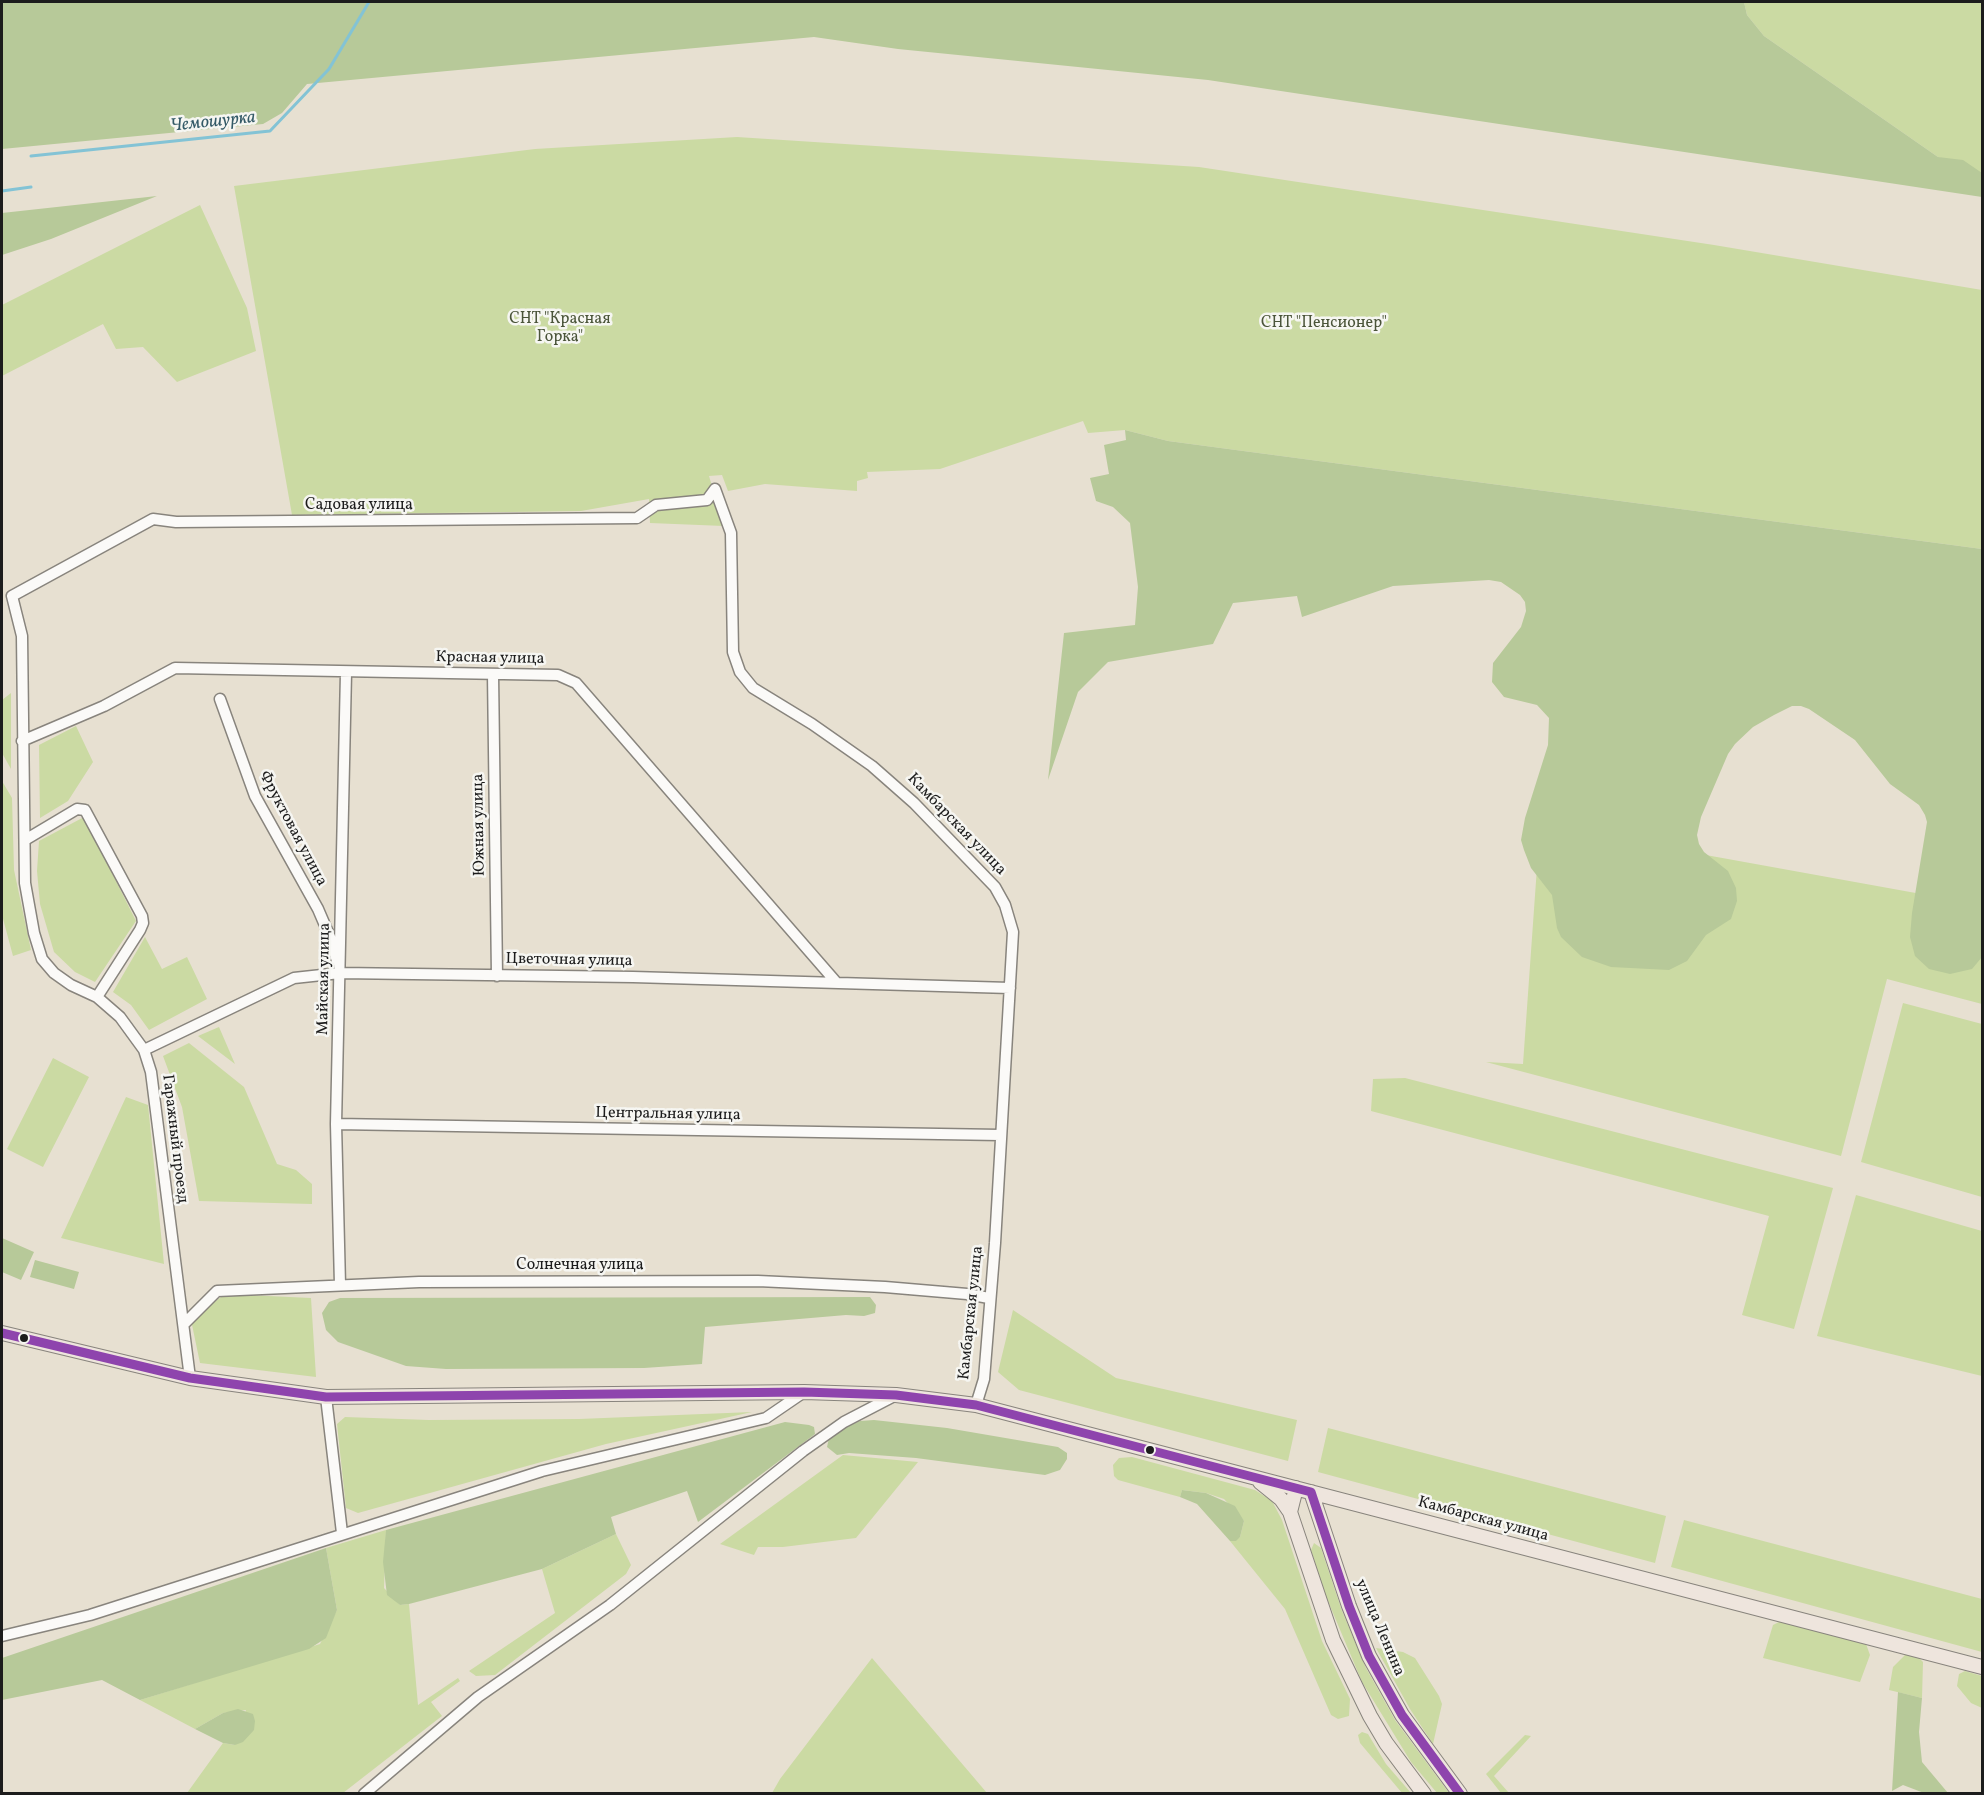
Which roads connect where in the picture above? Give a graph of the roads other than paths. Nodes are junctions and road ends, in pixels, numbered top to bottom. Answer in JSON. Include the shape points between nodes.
{"nodes":[{"id":1,"x":715,"y":489,"type":"joint"},
{"id":2,"x":12,"y":596,"type":"joint"},
{"id":3,"x":346,"y":673,"type":"junction"},
{"id":4,"x":493,"y":674,"type":"junction"},
{"id":5,"x":220,"y":699,"type":"dead end"},
{"id":6,"x":22,"y":741,"type":"junction"},
{"id":7,"x":25,"y":840,"type":"junction"},
{"id":8,"x":340,"y":973,"type":"junction"},
{"id":9,"x":497,"y":976,"type":"junction"},
{"id":10,"x":836,"y":982,"type":"junction"},
{"id":11,"x":1010,"y":988,"type":"junction"},
{"id":12,"x":97,"y":998,"type":"junction"},
{"id":13,"x":144,"y":1050,"type":"junction"},
{"id":14,"x":336,"y":1124,"type":"junction"},
{"id":15,"x":1000,"y":1135,"type":"junction"},
{"id":16,"x":340,"y":1285,"type":"junction"},
{"id":17,"x":989,"y":1298,"type":"junction"},
{"id":18,"x":184,"y":1324,"type":"junction"},
{"id":19,"x":2,"y":1333,"type":"edge"},
{"id":20,"x":190,"y":1378,"type":"junction"},
{"id":21,"x":804,"y":1392,"type":"junction"},
{"id":22,"x":896,"y":1395,"type":"junction"},
{"id":23,"x":326,"y":1397,"type":"junction"},
{"id":24,"x":976,"y":1405,"type":"junction"},
{"id":25,"x":1253,"y":1478,"type":"junction"},
{"id":26,"x":1296,"y":1488,"type":"junction"},
{"id":27,"x":1311,"y":1492,"type":"junction"},
{"id":28,"x":1290,"y":1512,"type":"junction"},
{"id":29,"x":342,"y":1533,"type":"junction"},
{"id":30,"x":2,"y":1636,"type":"edge"},
{"id":31,"x":1983,"y":1667,"type":"edge"},
{"id":32,"x":364,"y":1794,"type":"edge"},
{"id":33,"x":1424,"y":1794,"type":"edge"},
{"id":34,"x":1460,"y":1794,"type":"edge"}],
"edges":[{"from":1,"to":2,"type":"street","name":"Садовая улица","via":[[707,500],[656,506],[637,518],[176,522],[153,519]]},
{"from":1,"to":11,"type":"street","name":"Камбарская улица","via":[[731,533],[733,652],[740,672],[753,688],[872,766],[914,803],[995,887],[1013,932]]},
{"from":2,"to":6,"type":"street","name":"Гаражный проезд","via":[[22,636]]},
{"from":3,"to":4,"type":"street","name":"Красная улица"},
{"from":3,"to":6,"type":"street","name":"Красная улица","via":[[175,668],[104,706]]},
{"from":3,"to":8,"type":"street","name":"Майская улица"},
{"from":4,"to":9,"type":"street","name":"Южная улица"},
{"from":4,"to":10,"type":"street","name":"Красная улица","via":[[558,675],[576,683]]},
{"from":5,"to":8,"type":"street","name":"Фруктовая улица","via":[[255,796],[318,909]]},
{"from":6,"to":7,"type":"street","name":"Гаражный проезд"},
{"from":7,"to":12,"type":"street","name":"Гаражный проезд","via":[[25,883],[42,959],[71,986]]},
{"from":7,"to":12,"type":"street","via":[[77,809],[85,810],[142,916],[140,930]]},
{"from":8,"to":9,"type":"street","name":"Цветочная улица"},
{"from":8,"to":13,"type":"street","name":"Цветочная улица","via":[[294,978]]},
{"from":8,"to":14,"type":"street","name":"Майская улица"},
{"from":9,"to":10,"type":"street","name":"Цветочная улица"},
{"from":10,"to":11,"type":"street","name":"Цветочная улица"},
{"from":11,"to":15,"type":"street","name":"Камбарская улица"},
{"from":12,"to":13,"type":"street","name":"Гаражный проезд","via":[[120,1017]]},
{"from":13,"to":18,"type":"street","name":"Гаражный проезд","via":[[151,1072]]},
{"from":14,"to":15,"type":"street","name":"Центральная улица"},
{"from":14,"to":16,"type":"street","name":"Майская улица"},
{"from":15,"to":17,"type":"street","name":"Камбарская улица"},
{"from":16,"to":17,"type":"street","name":"Солнечная улица","via":[[759,1281],[885,1287]]},
{"from":16,"to":18,"type":"street","name":"Солнечная улица","via":[[217,1292]]},
{"from":17,"to":24,"type":"street","name":"Камбарская улица","via":[[984,1379]]},
{"from":18,"to":20,"type":"street","name":"Гаражный проезд"},
{"from":19,"to":20,"type":"main road","name":"Камбарская улица"},
{"from":20,"to":23,"type":"main road","name":"Камбарская улица"},
{"from":21,"to":22,"type":"main road","name":"Камбарская улица"},
{"from":21,"to":23,"type":"main road","name":"Камбарская улица"},
{"from":21,"to":29,"type":"street","via":[[766,1418],[542,1471]]},
{"from":22,"to":24,"type":"main road","name":"Камбарская улица"},
{"from":22,"to":32,"type":"street","via":[[844,1422],[803,1451],[610,1605],[478,1697]]},
{"from":23,"to":29,"type":"street"},
{"from":24,"to":25,"type":"main road","name":"Камбарская улица"},
{"from":25,"to":26,"type":"main road","name":"Камбарская улица"},
{"from":25,"to":28,"type":"main road","via":[[1271,1490]]},
{"from":26,"to":27,"type":"main road","name":"Камбарская улица"},
{"from":26,"to":28,"type":"main road"},
{"from":27,"to":31,"type":"main road","name":"Камбарская улица"},
{"from":27,"to":34,"type":"main road","name":"улица Ленина","via":[[1349,1606],[1373,1663],[1408,1725]]},
{"from":28,"to":33,"type":"main road","via":[[1345,1669],[1386,1743]]},
{"from":29,"to":30,"type":"street","via":[[90,1615]]}]}
